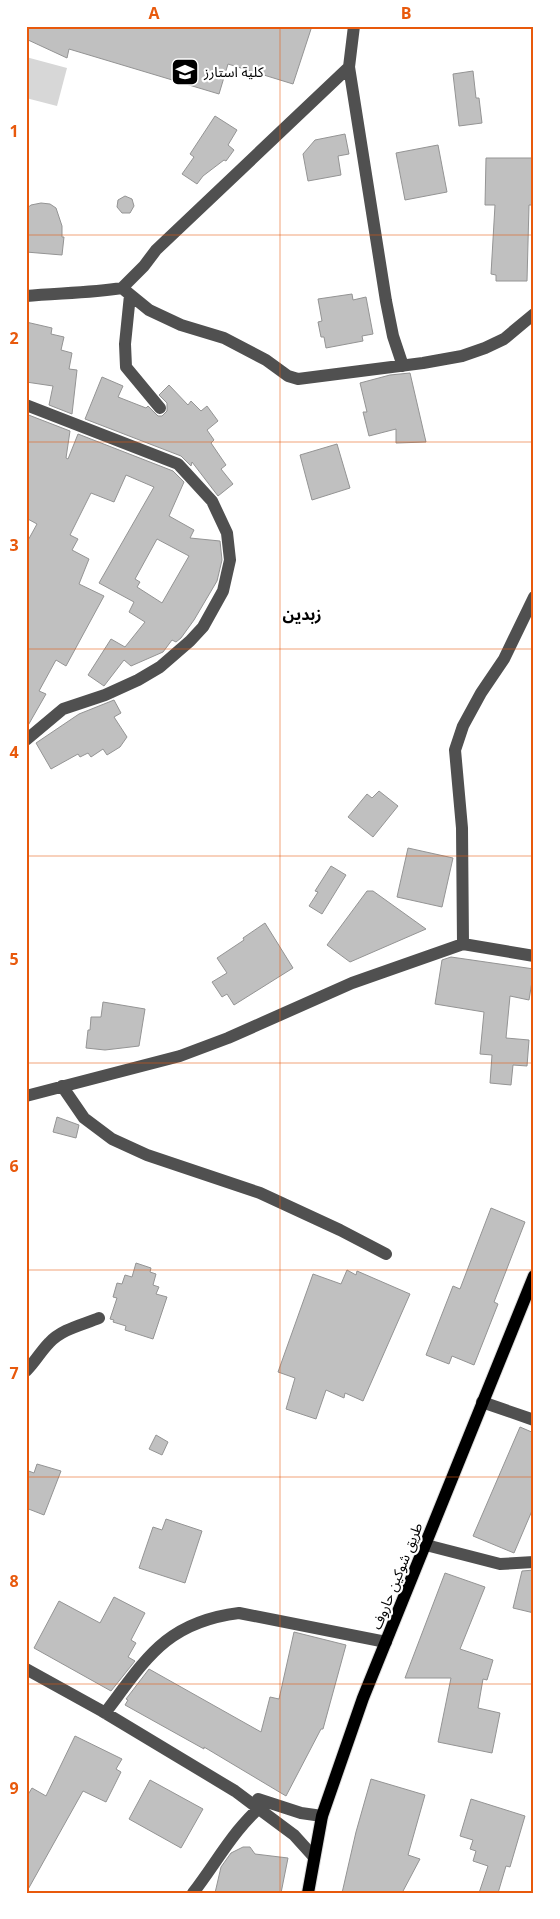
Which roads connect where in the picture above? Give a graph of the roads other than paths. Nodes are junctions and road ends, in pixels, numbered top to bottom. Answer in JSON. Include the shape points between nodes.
{"nodes":[{"id":1,"x":354,"y":26,"type":"edge"},
{"id":2,"x":349,"y":67,"type":"junction"},
{"id":3,"x":126,"y":291,"type":"junction"},
{"id":4,"x":26,"y":296,"type":"edge"},
{"id":5,"x":534,"y":314,"type":"edge"},
{"id":6,"x":403,"y":366,"type":"junction"},
{"id":7,"x":26,"y":405,"type":"edge"},
{"id":8,"x":160,"y":408,"type":"dead end"},
{"id":9,"x":534,"y":597,"type":"edge"},
{"id":10,"x":26,"y":740,"type":"edge"},
{"id":11,"x":463,"y":944,"type":"junction"},
{"id":12,"x":534,"y":956,"type":"edge"},
{"id":13,"x":62,"y":1086,"type":"junction"},
{"id":14,"x":26,"y":1096,"type":"edge"},
{"id":15,"x":386,"y":1254,"type":"dead end"},
{"id":16,"x":534,"y":1276,"type":"edge"},
{"id":17,"x":99,"y":1318,"type":"dead end"},
{"id":18,"x":26,"y":1371,"type":"edge"},
{"id":19,"x":482,"y":1402,"type":"junction"},
{"id":20,"x":534,"y":1420,"type":"edge"},
{"id":21,"x":426,"y":1545,"type":"junction"},
{"id":22,"x":534,"y":1562,"type":"edge"},
{"id":23,"x":386,"y":1642,"type":"junction"},
{"id":24,"x":26,"y":1669,"type":"edge"},
{"id":25,"x":105,"y":1713,"type":"junction"},
{"id":26,"x":261,"y":1805,"type":"junction"},
{"id":27,"x":322,"y":1816,"type":"junction"},
{"id":28,"x":313,"y":1856,"type":"junction"},
{"id":29,"x":193,"y":1893,"type":"edge"},
{"id":30,"x":308,"y":1893,"type":"edge"}],
"edges":[{"from":1,"to":2,"type":"street"},
{"from":2,"to":3,"type":"street","via":[[156,250]]},
{"from":2,"to":6,"type":"street","via":[[389,317]]},
{"from":3,"to":4,"type":"street"},
{"from":3,"to":6,"type":"street","via":[[149,310],[224,338],[294,379]]},
{"from":3,"to":8,"type":"street","via":[[126,367]]},
{"from":5,"to":6,"type":"street","via":[[504,339],[485,348],[462,356]]},
{"from":7,"to":10,"type":"street","via":[[178,464],[212,501],[227,533],[230,560],[223,591],[204,626],[190,641],[138,680],[63,709]]},
{"from":9,"to":11,"type":"street","via":[[504,659],[463,726],[455,750],[462,828]]},
{"from":11,"to":12,"type":"street"},
{"from":11,"to":13,"type":"street","via":[[352,983],[180,1056]]},
{"from":13,"to":14,"type":"street"},
{"from":13,"to":15,"type":"street","via":[[84,1118],[112,1139],[260,1194]]},
{"from":16,"to":19,"type":"main road","name":"طريق شوكين حاروف"},
{"from":17,"to":18,"type":"street","via":[[66,1330],[49,1342]]},
{"from":19,"to":20,"type":"street"},
{"from":19,"to":21,"type":"main road","name":"طريق شوكين حاروف"},
{"from":21,"to":22,"type":"street","via":[[500,1564]]},
{"from":21,"to":23,"type":"main road","name":"طريق شوكين حاروف"},
{"from":23,"to":25,"type":"street","via":[[238,1612],[223,1614],[178,1631],[151,1653]]},
{"from":23,"to":27,"type":"main road","name":"طريق شوكين حاروف"},
{"from":24,"to":25,"type":"street"},
{"from":25,"to":26,"type":"street"},
{"from":26,"to":27,"type":"street"},
{"from":26,"to":28,"type":"street"},
{"from":26,"to":29,"type":"street","via":[[228,1842]]},
{"from":27,"to":28,"type":"main road","name":"طريق شوكين حاروف"},
{"from":28,"to":30,"type":"main road","name":"طريق شوكين حاروف"}]}
